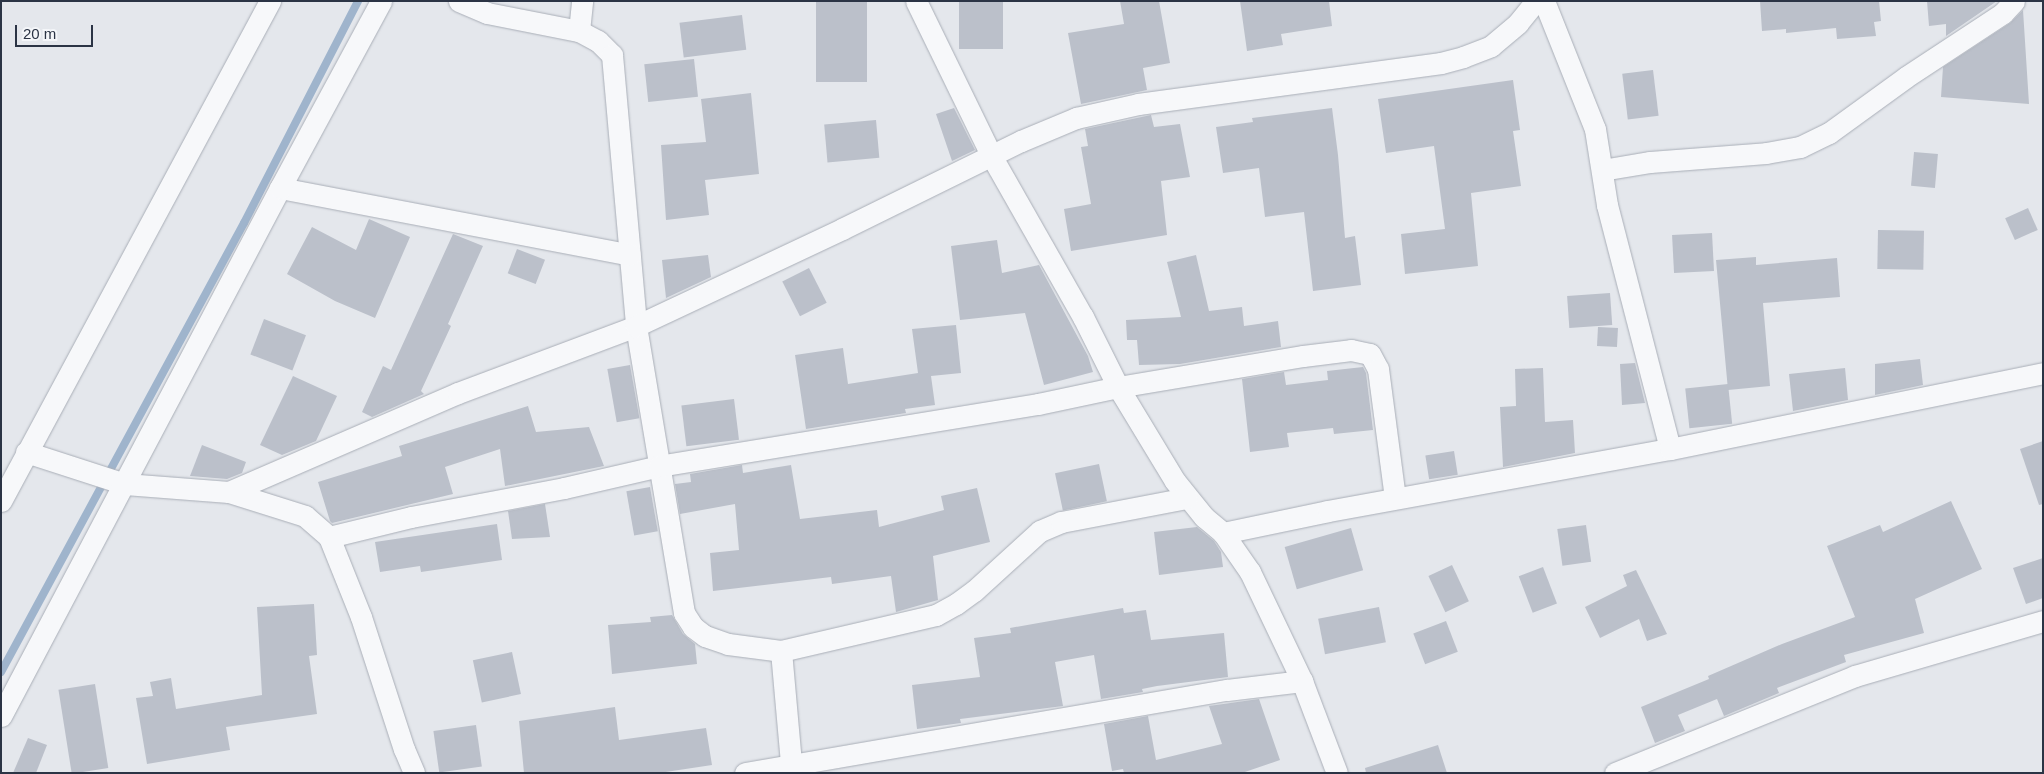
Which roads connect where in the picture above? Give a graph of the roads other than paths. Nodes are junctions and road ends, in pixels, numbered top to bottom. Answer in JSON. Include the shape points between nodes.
{"nodes":[{"id":1,"x":270,"y":1,"type":"edge"},
{"id":2,"x":381,"y":1,"type":"edge"},
{"id":3,"x":458,"y":1,"type":"edge"},
{"id":4,"x":582,"y":1,"type":"edge"},
{"id":5,"x":916,"y":1,"type":"edge"},
{"id":6,"x":1536,"y":1,"type":"edge"},
{"id":7,"x":1544,"y":1,"type":"edge"},
{"id":8,"x":2014,"y":1,"type":"edge"},
{"id":9,"x":579,"y":31,"type":"junction"},
{"id":10,"x":992,"y":157,"type":"junction"},
{"id":11,"x":1602,"y":170,"type":"junction"},
{"id":12,"x":280,"y":188,"type":"junction"},
{"id":13,"x":630,"y":255,"type":"junction"},
{"id":14,"x":636,"y":326,"type":"junction"},
{"id":15,"x":2043,"y":373,"type":"edge"},
{"id":16,"x":1118,"y":387,"type":"junction"},
{"id":17,"x":1670,"y":449,"type":"junction"},
{"id":18,"x":26,"y":452,"type":"junction"},
{"id":19,"x":659,"y":466,"type":"junction"},
{"id":20,"x":125,"y":484,"type":"junction"},
{"id":21,"x":229,"y":492,"type":"junction"},
{"id":22,"x":1187,"y":498,"type":"junction"},
{"id":23,"x":1395,"y":498,"type":"junction"},
{"id":24,"x":1,"y":501,"type":"edge"},
{"id":25,"x":1222,"y":533,"type":"junction"},
{"id":26,"x":329,"y":537,"type":"junction"},
{"id":27,"x":2043,"y":622,"type":"edge"},
{"id":28,"x":781,"y":652,"type":"junction"},
{"id":29,"x":1302,"y":681,"type":"junction"},
{"id":30,"x":1,"y":716,"type":"edge"},
{"id":31,"x":791,"y":764,"type":"junction"},
{"id":32,"x":414,"y":773,"type":"edge"},
{"id":33,"x":744,"y":773,"type":"edge"},
{"id":34,"x":1337,"y":773,"type":"edge"},
{"id":35,"x":1615,"y":773,"type":"edge"}],
"edges":[{"from":1,"to":18,"type":"street"},
{"from":2,"to":12,"type":"street"},
{"from":3,"to":9,"type":"street","via":[[487,13]]},
{"from":4,"to":9,"type":"street"},
{"from":5,"to":10,"type":"street"},
{"from":6,"to":10,"type":"street","via":[[1491,46],[1463,58],[1138,104],[1076,118]]},
{"from":7,"to":11,"type":"street","via":[[1596,129]]},
{"from":8,"to":11,"type":"street","via":[[2003,13],[1829,132],[1800,147]]},
{"from":9,"to":13,"type":"street","via":[[598,41],[612,55]]},
{"from":10,"to":14,"type":"street"},
{"from":10,"to":16,"type":"street","via":[[1083,317]]},
{"from":11,"to":17,"type":"street","via":[[1623,274]]},
{"from":12,"to":13,"type":"street"},
{"from":12,"to":20,"type":"street"},
{"from":13,"to":14,"type":"street"},
{"from":14,"to":19,"type":"street"},
{"from":14,"to":21,"type":"street","via":[[458,393]]},
{"from":15,"to":17,"type":"street"},
{"from":16,"to":19,"type":"street","via":[[1038,404]]},
{"from":16,"to":22,"type":"street"},
{"from":16,"to":23,"type":"street","via":[[1303,356],[1362,351],[1374,360],[1378,369]]},
{"from":17,"to":23,"type":"street"},
{"from":18,"to":20,"type":"street"},
{"from":18,"to":24,"type":"street"},
{"from":19,"to":26,"type":"street"},
{"from":19,"to":28,"type":"street","via":[[684,614],[692,627],[705,636],[728,644]]},
{"from":20,"to":21,"type":"street"},
{"from":20,"to":30,"type":"street"},
{"from":21,"to":26,"type":"street","via":[[305,516]]},
{"from":22,"to":25,"type":"street"},
{"from":22,"to":28,"type":"street","via":[[1061,522],[1040,531],[974,591],[936,615]]},
{"from":23,"to":25,"type":"street"},
{"from":25,"to":29,"type":"street","via":[[1250,572]]},
{"from":26,"to":32,"type":"street","via":[[361,617]]},
{"from":27,"to":35,"type":"street","via":[[1855,676]]},
{"from":28,"to":31,"type":"street"},
{"from":29,"to":31,"type":"street","via":[[1227,690]]},
{"from":29,"to":34,"type":"street"},
{"from":31,"to":33,"type":"street"}]}
